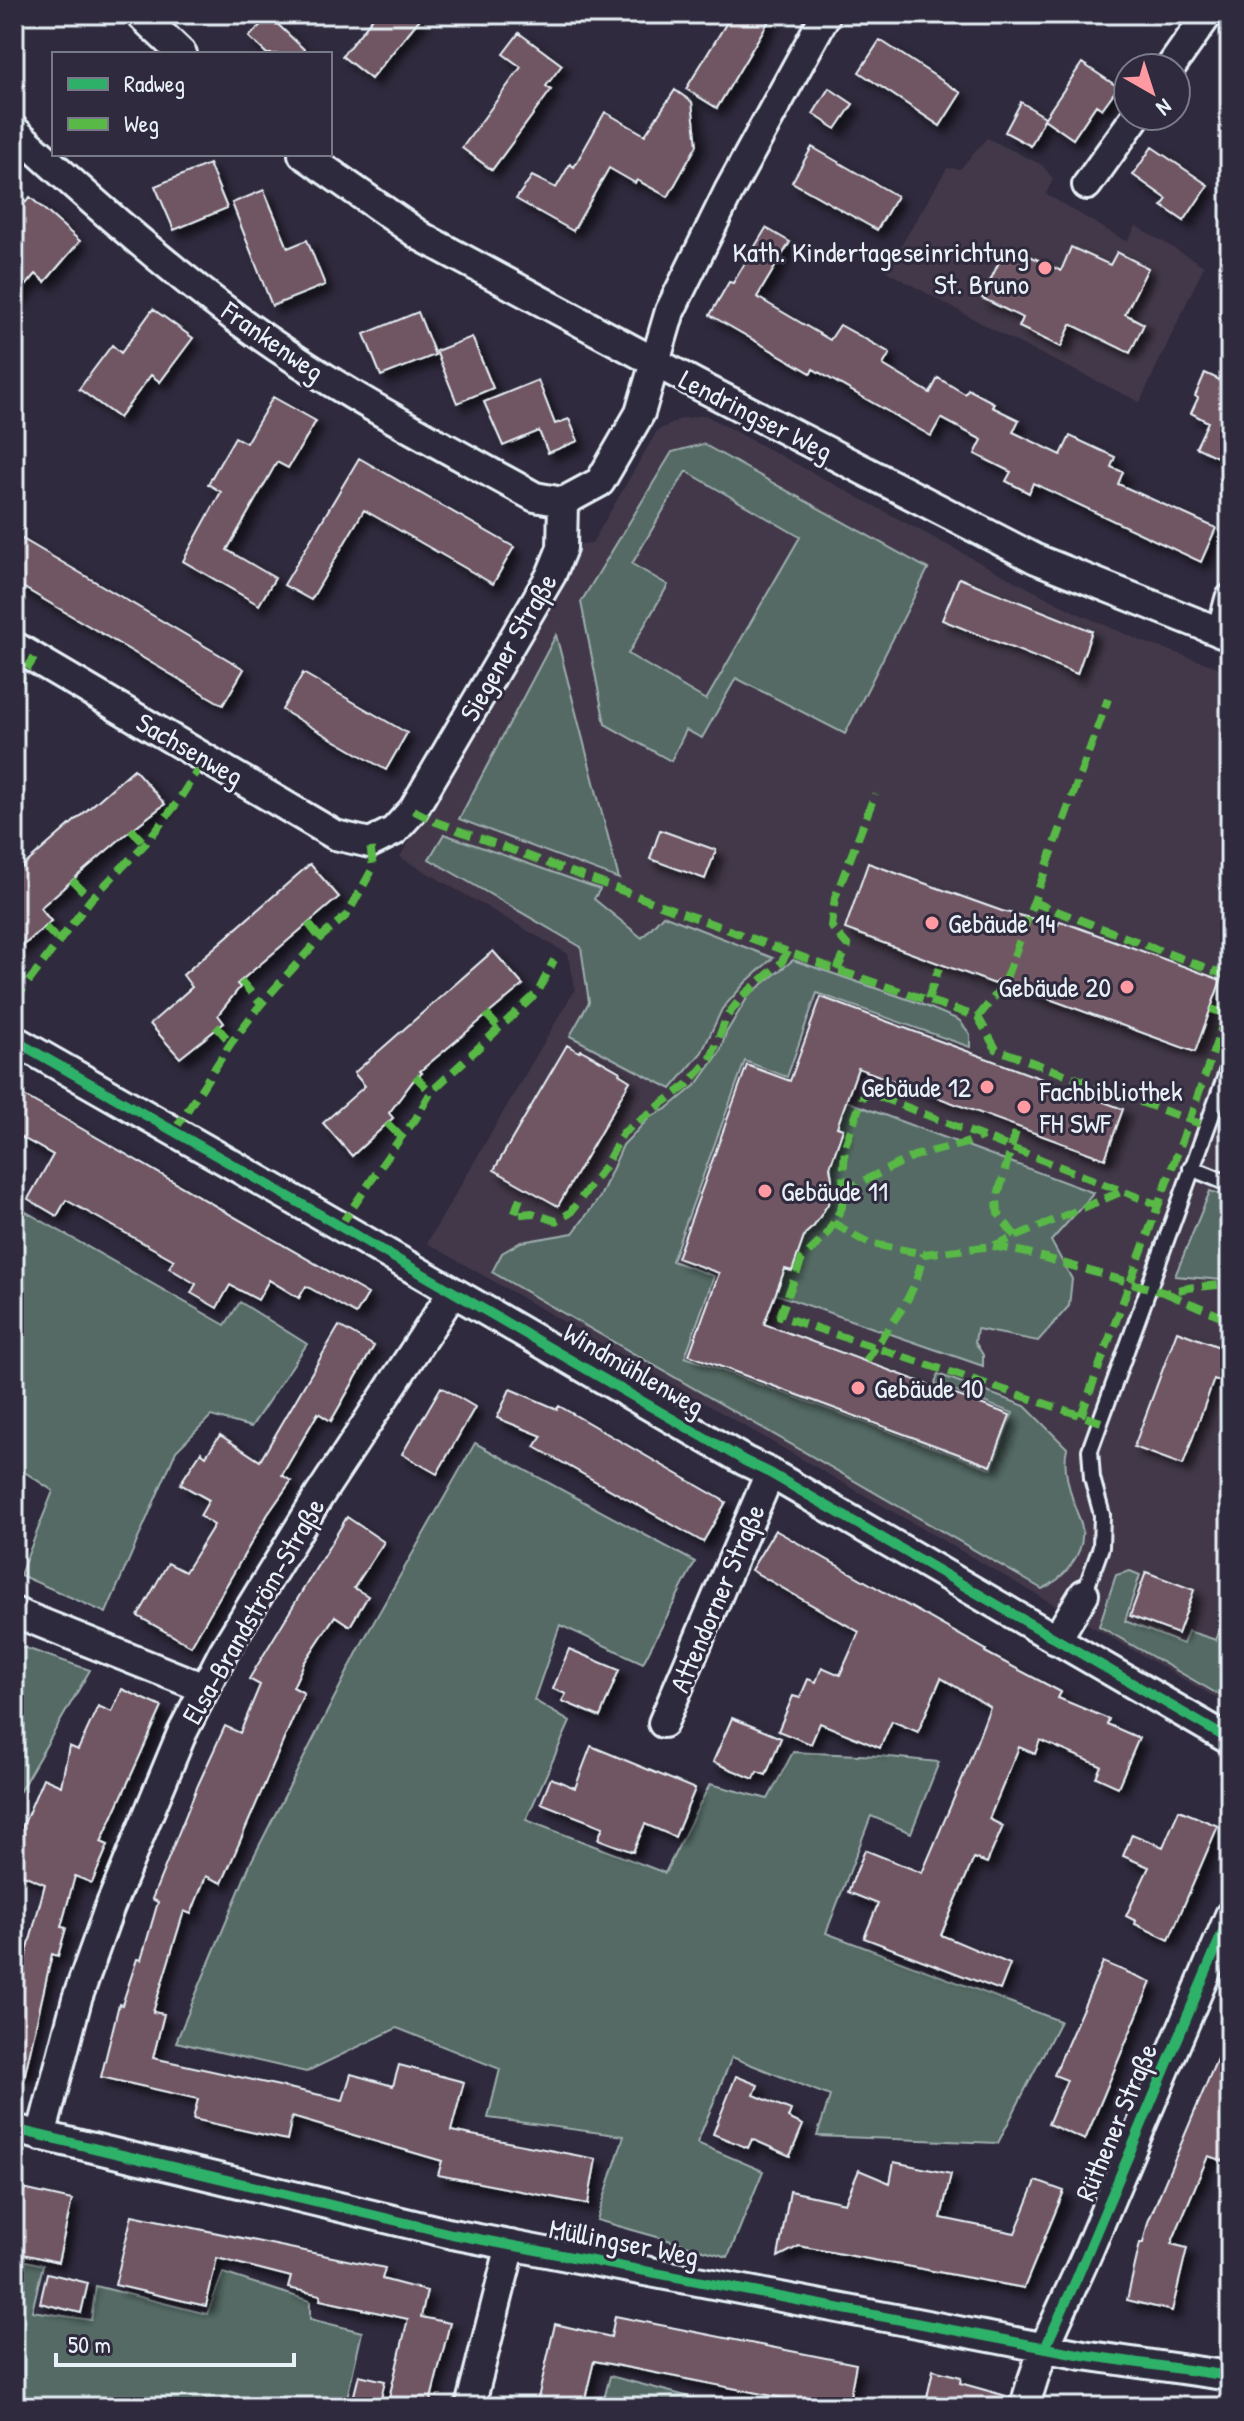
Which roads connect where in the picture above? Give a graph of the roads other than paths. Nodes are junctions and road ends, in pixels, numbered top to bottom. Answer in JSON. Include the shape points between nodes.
{"nodes":[{"id":1,"x":140,"y":14,"type":"edge"},
{"id":2,"x":826,"y":14,"type":"edge"},
{"id":3,"x":1208,"y":14,"type":"edge"},
{"id":4,"x":180,"y":52,"type":"edge"},
{"id":5,"x":1181,"y":52,"type":"edge"},
{"id":6,"x":14,"y":130,"type":"edge"},
{"id":7,"x":1125,"y":132,"type":"edge"},
{"id":8,"x":306,"y":156,"type":"edge"},
{"id":9,"x":1087,"y":185,"type":"dead end"},
{"id":10,"x":654,"y":362,"type":"junction"},
{"id":11,"x":563,"y":502,"type":"junction"},
{"id":12,"x":1230,"y":599,"type":"edge"},
{"id":13,"x":1225,"y":635,"type":"edge"},
{"id":14,"x":14,"y":646,"type":"edge"},
{"id":15,"x":370,"y":843,"type":"joint"},
{"id":16,"x":14,"y":1040,"type":"edge"},
{"id":17,"x":1230,"y":1064,"type":"edge"},
{"id":18,"x":1191,"y":1168,"type":"junction"},
{"id":19,"x":1230,"y":1184,"type":"edge"},
{"id":20,"x":453,"y":1292,"type":"junction"},
{"id":21,"x":770,"y":1473,"type":"junction"},
{"id":22,"x":1084,"y":1594,"type":"joint"},
{"id":23,"x":14,"y":1612,"type":"edge"},
{"id":24,"x":1056,"y":1640,"type":"junction"},
{"id":25,"x":204,"y":1688,"type":"junction"},
{"id":26,"x":663,"y":1723,"type":"dead end"},
{"id":27,"x":1230,"y":1740,"type":"edge"},
{"id":28,"x":1230,"y":1915,"type":"edge"},
{"id":29,"x":27,"y":2132,"type":"edge"},
{"id":30,"x":511,"y":2245,"type":"junction"},
{"id":31,"x":1045,"y":2348,"type":"junction"},
{"id":32,"x":1230,"y":2376,"type":"edge"},
{"id":33,"x":470,"y":2407,"type":"edge"},
{"id":34,"x":1025,"y":2407,"type":"edge"}],
"edges":[{"from":1,"to":4,"type":"street"},
{"from":2,"to":10,"type":"street","via":[[729,191],[670,311]]},
{"from":3,"to":5,"type":"street"},
{"from":6,"to":11,"type":"street","name":"Frankenweg","via":[[120,227],[239,320],[357,399],[535,497]]},
{"from":7,"to":9,"type":"street"},
{"from":8,"to":10,"type":"street","name":"Lendringser Weg","via":[[422,237]]},
{"from":10,"to":11,"type":"street","via":[[640,413],[600,482]]},
{"from":10,"to":13,"type":"street","name":"Lendringser Weg","via":[[1036,559]]},
{"from":11,"to":15,"type":"street","name":"Siegener Straße","via":[[562,548],[551,575],[413,810],[394,831]]},
{"from":12,"to":13,"type":"street"},
{"from":14,"to":15,"type":"street","name":"Sachsenweg","via":[[335,835]]},
{"from":16,"to":20,"type":"street","name":"Windmühlenweg"},
{"from":17,"to":18,"type":"lane"},
{"from":18,"to":19,"type":"lane"},
{"from":18,"to":22,"type":"lane","via":[[1090,1450],[1102,1515],[1101,1547]]},
{"from":20,"to":21,"type":"street","name":"Windmühlenweg"},
{"from":20,"to":25,"type":"street","name":"Elsa-Brandström-Straße","via":[[319,1496]]},
{"from":21,"to":24,"type":"street","name":"Windmühlenweg"},
{"from":21,"to":26,"type":"street","name":"Attendorner Straße"},
{"from":22,"to":24,"type":"street"},
{"from":23,"to":25,"type":"street"},
{"from":24,"to":27,"type":"street","name":"Windmühlenweg"},
{"from":25,"to":29,"type":"street","name":"Elsa-Brandström-Straße","via":[[109,1909]]},
{"from":28,"to":31,"type":"street","name":"Rüthener Straße"},
{"from":29,"to":30,"type":"street","name":"Müllingser Weg"},
{"from":30,"to":31,"type":"street","name":"Müllingser Weg"},
{"from":30,"to":33,"type":"street"},
{"from":31,"to":32,"type":"street","name":"Müllingser Weg"},
{"from":31,"to":34,"type":"street","name":"Rüthener Straße"}]}
